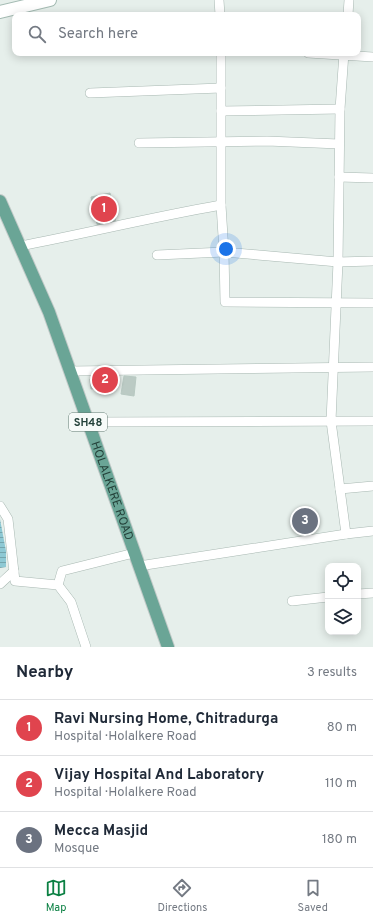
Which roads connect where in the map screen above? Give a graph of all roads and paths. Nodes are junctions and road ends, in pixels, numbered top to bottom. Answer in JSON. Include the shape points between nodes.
{"nodes":[{"id":1,"x":50,"y":0,"type":"edge"},
{"id":2,"x":219,"y":0,"type":"edge"},
{"id":3,"x":349,"y":0,"type":"edge"},
{"id":4,"x":0,"y":12,"type":"edge"},
{"id":5,"x":220,"y":12,"type":"edge"},
{"id":6,"x":348,"y":12,"type":"edge"},
{"id":7,"x":221,"y":56,"type":"edge"},
{"id":8,"x":344,"y":56,"type":"edge"},
{"id":9,"x":361,"y":56,"type":"edge"},
{"id":10,"x":373,"y":57,"type":"edge"},
{"id":11,"x":221,"y":88,"type":"junction"},
{"id":12,"x":90,"y":93,"type":"dead end"},
{"id":13,"x":340,"y":109,"type":"junction"},
{"id":14,"x":221,"y":111,"type":"junction"},
{"id":15,"x":221,"y":142,"type":"junction"},
{"id":16,"x":139,"y":143,"type":"dead end"},
{"id":17,"x":339,"y":144,"type":"junction"},
{"id":18,"x":339,"y":177,"type":"junction"},
{"id":19,"x":373,"y":178,"type":"edge"},
{"id":20,"x":0,"y":202,"type":"edge"},
{"id":21,"x":221,"y":205,"type":"junction"},
{"id":22,"x":20,"y":246,"type":"junction"},
{"id":23,"x":224,"y":252,"type":"junction"},
{"id":24,"x":157,"y":255,"type":"dead end"},
{"id":25,"x":373,"y":261,"type":"edge"},
{"id":26,"x":338,"y":262,"type":"junction"},
{"id":27,"x":336,"y":303,"type":"junction"},
{"id":28,"x":373,"y":303,"type":"edge"},
{"id":29,"x":334,"y":366,"type":"junction"},
{"id":30,"x":373,"y":367,"type":"edge"},
{"id":31,"x":70,"y":370,"type":"junction"},
{"id":32,"x":331,"y":421,"type":"junction"},
{"id":33,"x":373,"y":421,"type":"edge"},
{"id":34,"x":88,"y":422,"type":"junction"},
{"id":35,"x":373,"y":486,"type":"edge"},
{"id":36,"x":340,"y":489,"type":"junction"},
{"id":37,"x":0,"y":506,"type":"edge"},
{"id":38,"x":373,"y":531,"type":"edge"},
{"id":39,"x":346,"y":534,"type":"junction"},
{"id":40,"x":134,"y":553,"type":"junction"},
{"id":41,"x":139,"y":566,"type":"junction"},
{"id":42,"x":14,"y":571,"type":"junction"},
{"id":43,"x":0,"y":584,"type":"edge"},
{"id":44,"x":58,"y":585,"type":"junction"},
{"id":45,"x":373,"y":593,"type":"edge"},
{"id":46,"x":361,"y":594,"type":"edge"},
{"id":47,"x":325,"y":597,"type":"edge"},
{"id":48,"x":292,"y":601,"type":"dead end"},
{"id":49,"x":86,"y":647,"type":"edge"},
{"id":50,"x":168,"y":647,"type":"edge"}],
"edges":[{"from":1,"to":4,"type":"street"},
{"from":2,"to":5,"type":"street"},
{"from":3,"to":6,"type":"street"},
{"from":7,"to":11,"type":"street"},
{"from":8,"to":13,"type":"street"},
{"from":9,"to":10,"type":"street"},
{"from":11,"to":12,"type":"street"},
{"from":11,"to":14,"type":"street"},
{"from":13,"to":14,"type":"street"},
{"from":13,"to":17,"type":"street"},
{"from":14,"to":15,"type":"street"},
{"from":15,"to":16,"type":"street"},
{"from":15,"to":17,"type":"street"},
{"from":15,"to":21,"type":"street"},
{"from":17,"to":18,"type":"street"},
{"from":18,"to":19,"type":"street"},
{"from":18,"to":26,"type":"street"},
{"from":20,"to":22,"type":"main road","name":"HOLALKERE ROAD","number":"SH48"},
{"from":21,"to":22,"type":"street"},
{"from":21,"to":23,"type":"street"},
{"from":22,"to":31,"type":"main road","name":"HOLALKERE ROAD","number":"SH48","via":[[49,312]]},
{"from":23,"to":24,"type":"street"},
{"from":23,"to":26,"type":"street"},
{"from":23,"to":27,"type":"street","via":[[225,302]]},
{"from":25,"to":26,"type":"street"},
{"from":26,"to":27,"type":"street"},
{"from":27,"to":28,"type":"street"},
{"from":27,"to":29,"type":"street"},
{"from":29,"to":30,"type":"street"},
{"from":29,"to":31,"type":"street"},
{"from":29,"to":32,"type":"street"},
{"from":31,"to":34,"type":"main road","name":"HOLALKERE ROAD","number":"SH48"},
{"from":32,"to":33,"type":"street"},
{"from":32,"to":34,"type":"street"},
{"from":32,"to":36,"type":"street"},
{"from":34,"to":40,"type":"main road","name":"HOLALKERE ROAD","number":"SH48"},
{"from":35,"to":36,"type":"street"},
{"from":36,"to":39,"type":"street"},
{"from":37,"to":42,"type":"street","via":[[8,519]]},
{"from":38,"to":39,"type":"street"},
{"from":39,"to":41,"type":"street"},
{"from":40,"to":41,"type":"main road","name":"HOLALKERE ROAD","number":"SH48"},
{"from":40,"to":44,"type":"street","via":[[62,571]]},
{"from":41,"to":50,"type":"main road","name":"HOLALKERE ROAD","number":"SH48"},
{"from":42,"to":43,"type":"street"},
{"from":42,"to":44,"type":"street","via":[[15,581]]},
{"from":44,"to":49,"type":"street","via":[[71,602]]},
{"from":45,"to":46,"type":"street"},
{"from":47,"to":48,"type":"street"}]}
